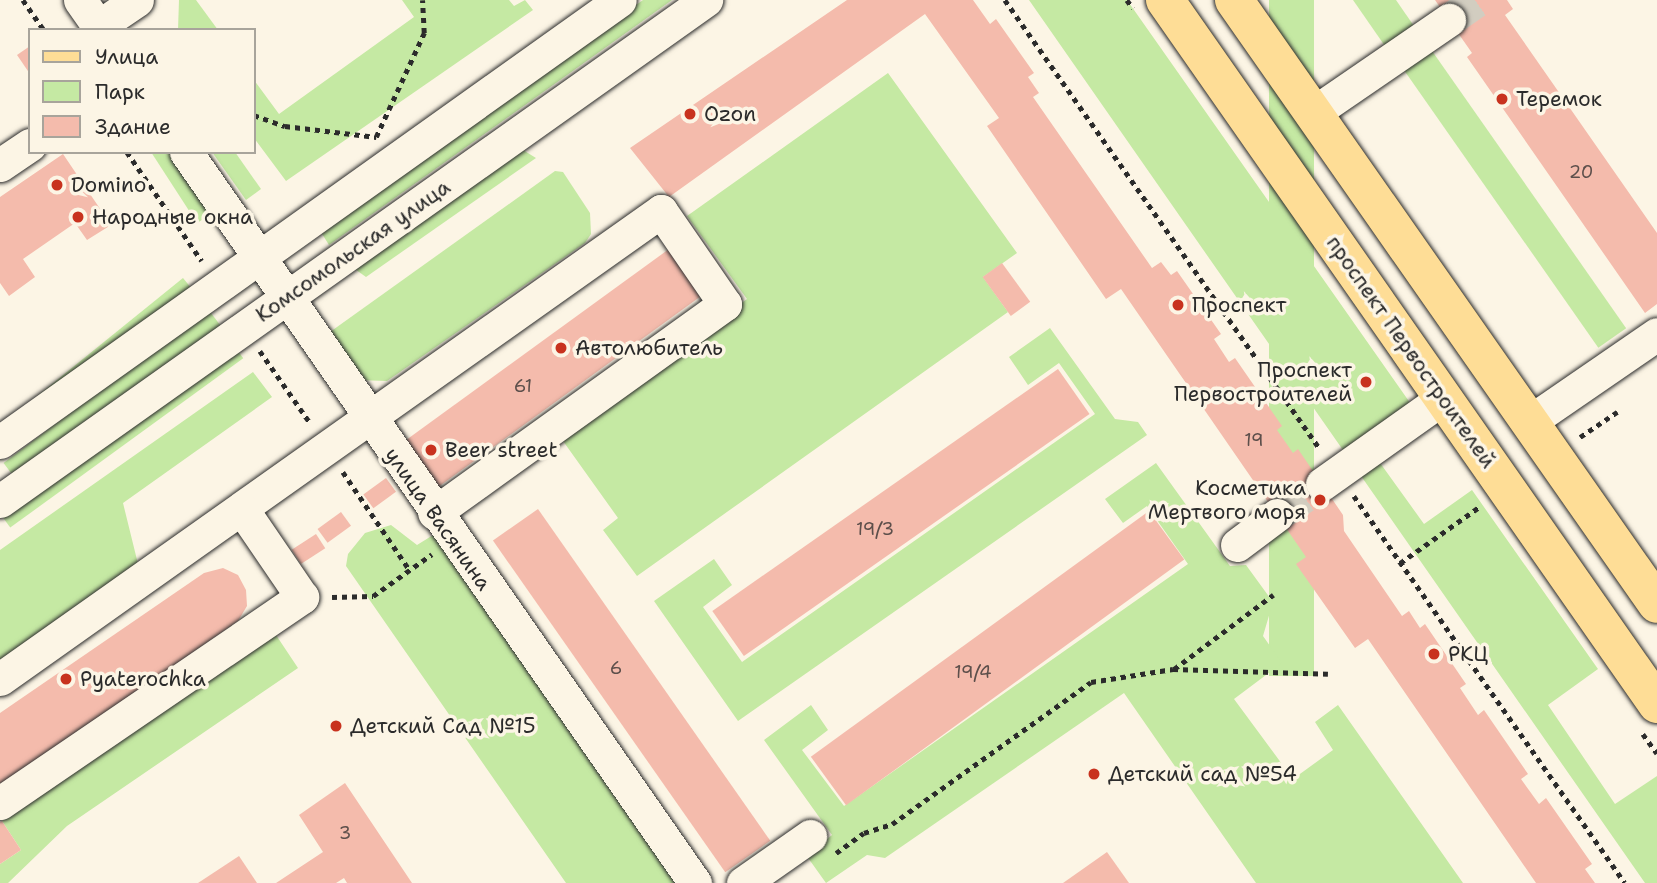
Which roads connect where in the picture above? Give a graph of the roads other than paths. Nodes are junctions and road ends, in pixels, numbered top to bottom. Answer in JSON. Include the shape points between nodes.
{"nodes":[{"id":1,"x":137,"y":0,"type":"edge"},
{"id":2,"x":620,"y":0,"type":"edge"},
{"id":3,"x":706,"y":0,"type":"edge"},
{"id":4,"x":1164,"y":0,"type":"edge"},
{"id":5,"x":1234,"y":0,"type":"edge"},
{"id":6,"x":93,"y":19,"type":"edge"},
{"id":7,"x":1448,"y":20,"type":"tunnel mouth"},
{"id":8,"x":1313,"y":113,"type":"junction"},
{"id":9,"x":1266,"y":145,"type":"junction"},
{"id":10,"x":28,"y":146,"type":"edge"},
{"id":11,"x":187,"y":154,"type":"edge"},
{"id":12,"x":0,"y":165,"type":"edge"},
{"id":13,"x":257,"y":259,"type":"junction"},
{"id":14,"x":284,"y":300,"type":"junction"},
{"id":15,"x":1657,"y":334,"type":"edge"},
{"id":16,"x":1490,"y":366,"type":"junction"},
{"id":17,"x":1443,"y":398,"type":"junction"},
{"id":18,"x":369,"y":419,"type":"junction"},
{"id":19,"x":1529,"y":422,"type":"junction"},
{"id":20,"x":0,"y":442,"type":"edge"},
{"id":21,"x":1482,"y":454,"type":"junction"},
{"id":22,"x":1330,"y":479,"type":"tunnel mouth"},
{"id":23,"x":0,"y":501,"type":"edge"},
{"id":24,"x":242,"y":509,"type":"junction"},
{"id":25,"x":434,"y":513,"type":"junction"},
{"id":26,"x":1277,"y":515,"type":"tunnel mouth"},
{"id":27,"x":1237,"y":545,"type":"dead end"},
{"id":28,"x":1657,"y":604,"type":"edge"},
{"id":29,"x":0,"y":679,"type":"edge"},
{"id":30,"x":1657,"y":704,"type":"edge"},
{"id":31,"x":0,"y":803,"type":"edge"},
{"id":32,"x":816,"y":849,"type":"road end"},
{"id":33,"x":695,"y":883,"type":"edge"},
{"id":34,"x":743,"y":883,"type":"edge"}],
"edges":[{"from":1,"to":6,"type":"street"},
{"from":2,"to":13,"type":"street"},
{"from":3,"to":14,"type":"street","name":"Комсомольская улица"},
{"from":4,"to":9,"type":"main road","name":"проспект Первостроителей"},
{"from":5,"to":8,"type":"main road"},
{"from":7,"to":8,"type":"street"},
{"from":8,"to":9,"type":"main road"},
{"from":8,"to":16,"type":"main road"},
{"from":9,"to":17,"type":"main road","name":"проспект Первостроителей"},
{"from":10,"to":12,"type":"street"},
{"from":11,"to":13,"type":"street","name":"улица Васянина"},
{"from":13,"to":14,"type":"street","name":"улица Васянина"},
{"from":13,"to":20,"type":"street"},
{"from":14,"to":18,"type":"street","name":"улица Васянина"},
{"from":14,"to":23,"type":"street","name":"Комсомольская улица"},
{"from":15,"to":19,"type":"street"},
{"from":16,"to":17,"type":"main road"},
{"from":16,"to":19,"type":"main road"},
{"from":17,"to":21,"type":"main road","name":"проспект Первостроителей"},
{"from":17,"to":22,"type":"street"},
{"from":18,"to":24,"type":"street"},
{"from":18,"to":25,"type":"street","name":"улица Васянина"},
{"from":18,"to":25,"type":"street","via":[[661,211],[725,304]]},
{"from":19,"to":21,"type":"main road"},
{"from":19,"to":28,"type":"main road"},
{"from":21,"to":30,"type":"main road","name":"проспект Первостроителей"},
{"from":24,"to":29,"type":"street"},
{"from":24,"to":31,"type":"street","via":[[302,597]]},
{"from":25,"to":33,"type":"street","name":"улица Васянина"},
{"from":26,"to":27,"type":"street"},
{"from":32,"to":34,"type":"street"}]}
